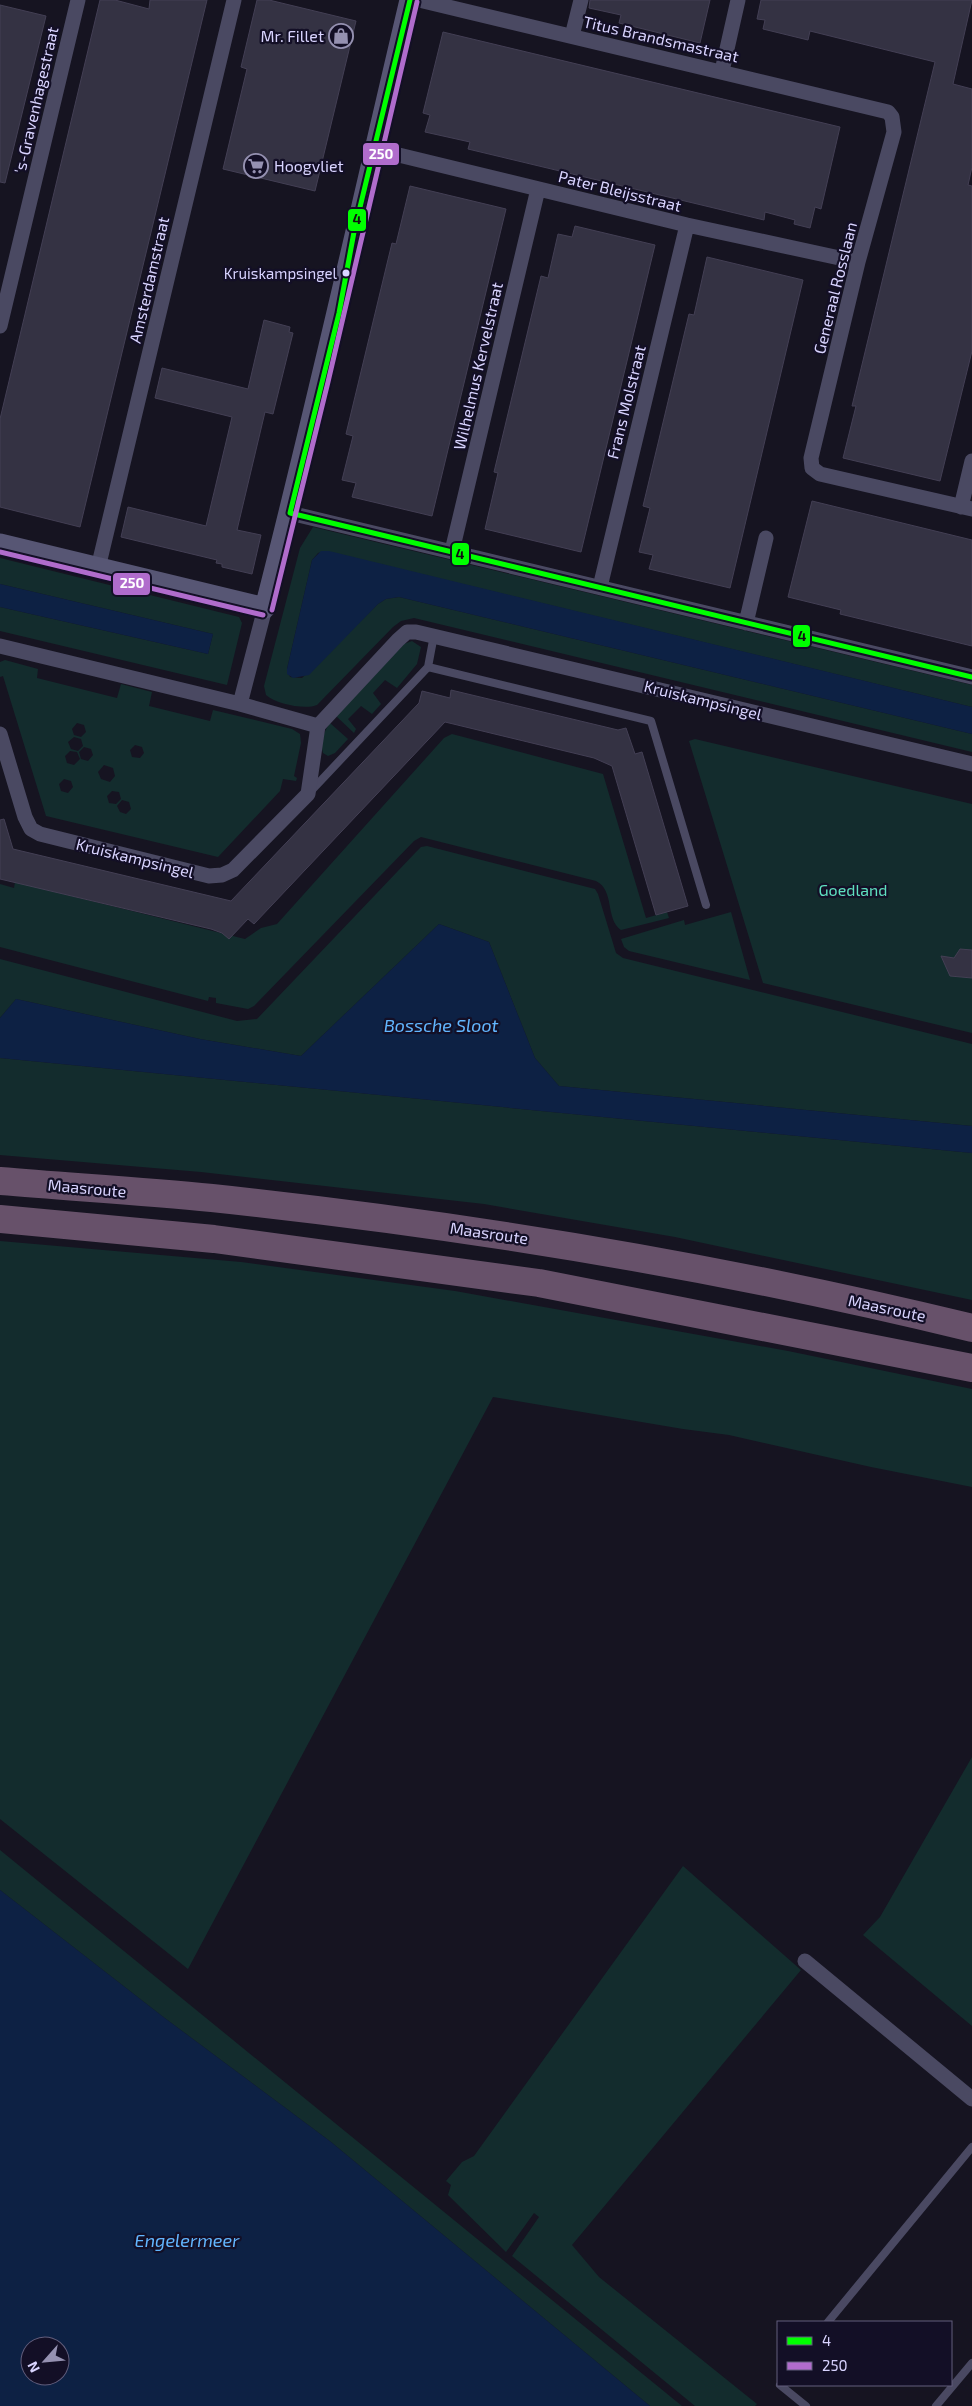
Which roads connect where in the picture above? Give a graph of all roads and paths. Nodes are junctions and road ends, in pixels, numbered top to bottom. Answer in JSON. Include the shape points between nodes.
{"nodes":[{"id":1,"x":78,"y":0,"type":"edge"},
{"id":2,"x":234,"y":0,"type":"edge"},
{"id":3,"x":410,"y":0,"type":"edge"},
{"id":4,"x":419,"y":0,"type":"edge"},
{"id":5,"x":581,"y":0,"type":"edge"},
{"id":6,"x":738,"y":0,"type":"edge"},
{"id":7,"x":572,"y":36,"type":"junction"},
{"id":8,"x":722,"y":71,"type":"junction"},
{"id":9,"x":892,"y":117,"type":"joint"},
{"id":10,"x":374,"y":149,"type":"junction"},
{"id":11,"x":538,"y":189,"type":"junction"},
{"id":12,"x":687,"y":225,"type":"junction"},
{"id":13,"x":858,"y":262,"type":"junction"},
{"id":14,"x":0,"y":326,"type":"edge"},
{"id":15,"x":972,"y":461,"type":"edge"},
{"id":16,"x":966,"y":508,"type":"edge"},
{"id":17,"x":290,"y":513,"type":"junction"},
{"id":18,"x":766,"y":538,"type":"dead end"},
{"id":19,"x":0,"y":544,"type":"edge"},
{"id":20,"x":452,"y":551,"type":"junction"},
{"id":21,"x":98,"y":568,"type":"junction"},
{"id":22,"x":600,"y":587,"type":"junction"},
{"id":23,"x":265,"y":608,"type":"junction"},
{"id":24,"x":746,"y":623,"type":"junction"},
{"id":25,"x":434,"y":635,"type":"junction"},
{"id":26,"x":0,"y":646,"type":"edge"},
{"id":27,"x":428,"y":667,"type":"junction"},
{"id":28,"x":972,"y":678,"type":"edge"},
{"id":29,"x":240,"y":704,"type":"junction"},
{"id":30,"x":318,"y":726,"type":"junction"},
{"id":31,"x":0,"y":734,"type":"edge"},
{"id":32,"x":972,"y":764,"type":"edge"},
{"id":33,"x":308,"y":794,"type":"junction"},
{"id":34,"x":706,"y":905,"type":"dead end"},
{"id":35,"x":0,"y":1181,"type":"edge"},
{"id":36,"x":0,"y":1219,"type":"edge"},
{"id":37,"x":972,"y":1328,"type":"edge"},
{"id":38,"x":972,"y":1368,"type":"edge"},
{"id":39,"x":805,"y":1961,"type":"dead end"},
{"id":40,"x":972,"y":2099,"type":"edge"},
{"id":41,"x":972,"y":2147,"type":"edge"},
{"id":42,"x":829,"y":2321,"type":"edge"},
{"id":43,"x":972,"y":2363,"type":"edge"},
{"id":44,"x":781,"y":2386,"type":"edge"},
{"id":45,"x":806,"y":2406,"type":"edge"},
{"id":46,"x":936,"y":2406,"type":"edge"}],
"edges":[{"from":1,"to":14,"type":"street","name":"'s-Gravenhagestraat"},
{"from":2,"to":21,"type":"street","name":"Amsterdamstraat"},
{"from":3,"to":10,"type":"street"},
{"from":4,"to":7,"type":"street","name":"Titus Brandsmastraat"},
{"from":5,"to":7,"type":"street"},
{"from":6,"to":8,"type":"street"},
{"from":7,"to":8,"type":"street","name":"Titus Brandsmastraat"},
{"from":8,"to":9,"type":"street","name":"Titus Brandsmastraat","via":[[882,110]]},
{"from":9,"to":13,"type":"street","name":"Generaal Rosslaan","via":[[894,132]]},
{"from":10,"to":11,"type":"street","name":"Pater Bleijsstraat"},
{"from":10,"to":17,"type":"street"},
{"from":11,"to":12,"type":"street","name":"Pater Bleijsstraat"},
{"from":11,"to":20,"type":"street","name":"Wilhelmus Kervelstraat"},
{"from":12,"to":13,"type":"street","name":"Pater Bleijsstraat"},
{"from":12,"to":22,"type":"street","name":"Frans Molstraat"},
{"from":13,"to":16,"type":"street","name":"Generaal Rosslaan","via":[[811,458],[812,468],[820,474]]},
{"from":15,"to":16,"type":"street"},
{"from":17,"to":20,"type":"street"},
{"from":17,"to":23,"type":"street"},
{"from":18,"to":24,"type":"street"},
{"from":19,"to":21,"type":"street"},
{"from":20,"to":22,"type":"street"},
{"from":21,"to":23,"type":"street"},
{"from":22,"to":24,"type":"street"},
{"from":23,"to":29,"type":"street"},
{"from":24,"to":28,"type":"street"},
{"from":25,"to":27,"type":"lane"},
{"from":25,"to":30,"type":"street","name":"Kruiskampsingel","via":[[407,632]]},
{"from":25,"to":32,"type":"street","name":"Kruiskampsingel"},
{"from":26,"to":29,"type":"street"},
{"from":27,"to":33,"type":"lane","name":"Kruiskampsingel"},
{"from":27,"to":34,"type":"lane","name":"Kruiskampsingel","via":[[651,721]]},
{"from":29,"to":30,"type":"street"},
{"from":30,"to":33,"type":"street"},
{"from":31,"to":33,"type":"street","name":"Kruiskampsingel","via":[[31,829],[40,834],[209,876],[233,870]]},
{"from":35,"to":37,"type":"highway","name":"Maasroute","via":[[211,1198],[550,1242],[701,1268]]},
{"from":36,"to":38,"type":"highway","via":[[214,1239],[538,1283]]},
{"from":39,"to":40,"type":"street"},
{"from":41,"to":42,"type":"lane"},
{"from":43,"to":46,"type":"lane"},
{"from":44,"to":45,"type":"lane"}]}
